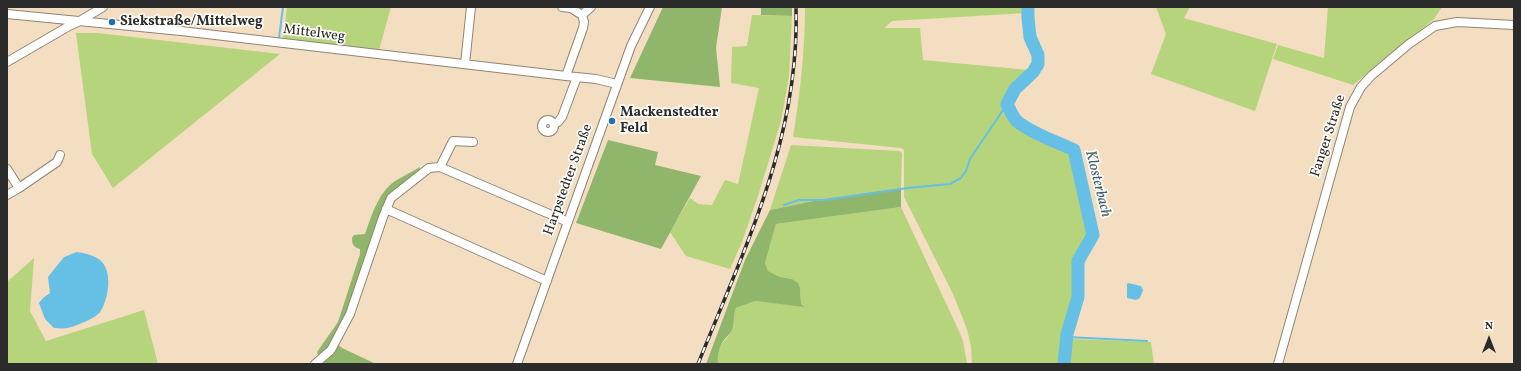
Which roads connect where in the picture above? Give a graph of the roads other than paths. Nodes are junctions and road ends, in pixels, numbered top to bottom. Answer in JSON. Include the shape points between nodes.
{"nodes":[{"id":1,"x":103,"y":7,"type":"edge"},
{"id":2,"x":471,"y":7,"type":"edge"},
{"id":3,"x":562,"y":7,"type":"edge"},
{"id":4,"x":591,"y":7,"type":"edge"},
{"id":5,"x":650,"y":7,"type":"edge"},
{"id":6,"x":7,"y":14,"type":"edge"},
{"id":7,"x":582,"y":15,"type":"junction"},
{"id":8,"x":78,"y":22,"type":"junction"},
{"id":9,"x":1514,"y":25,"type":"edge"},
{"id":10,"x":7,"y":62,"type":"edge"},
{"id":11,"x":465,"y":64,"type":"junction"},
{"id":12,"x":566,"y":76,"type":"junction"},
{"id":13,"x":577,"y":77,"type":"junction"},
{"id":14,"x":617,"y":84,"type":"junction"},
{"id":15,"x":554,"y":124,"type":"dead end"},
{"id":16,"x":473,"y":142,"type":"dead end"},
{"id":17,"x":60,"y":155,"type":"dead end"},
{"id":18,"x":440,"y":167,"type":"junction"},
{"id":19,"x":7,"y":169,"type":"edge"},
{"id":20,"x":19,"y":188,"type":"junction"},
{"id":21,"x":7,"y":195,"type":"edge"},
{"id":22,"x":386,"y":209,"type":"junction"},
{"id":23,"x":568,"y":222,"type":"junction"},
{"id":24,"x":547,"y":281,"type":"junction"},
{"id":25,"x":315,"y":364,"type":"edge"},
{"id":26,"x":517,"y":364,"type":"edge"},
{"id":27,"x":1278,"y":364,"type":"edge"}],
"edges":[{"from":1,"to":8,"type":"street"},
{"from":2,"to":11,"type":"street"},
{"from":3,"to":7,"type":"street","via":[[571,8]]},
{"from":4,"to":7,"type":"street"},
{"from":5,"to":14,"type":"street","name":"Harpstedter Straße","via":[[631,46]]},
{"from":6,"to":8,"type":"street","name":"Mittelweg"},
{"from":7,"to":12,"type":"street","via":[[583,28]]},
{"from":8,"to":10,"type":"street"},
{"from":8,"to":11,"type":"street","name":"Mittelweg","via":[[181,31]]},
{"from":9,"to":27,"type":"street","name":"Fanger Straße","via":[[1457,22],[1435,26],[1391,59],[1361,87],[1350,107]]},
{"from":11,"to":12,"type":"street","name":"Mittelweg"},
{"from":12,"to":13,"type":"street","name":"Mittelweg"},
{"from":13,"to":14,"type":"street","name":"Mittelweg"},
{"from":13,"to":15,"type":"street","via":[[562,118]]},
{"from":14,"to":23,"type":"street","name":"Harpstedter Straße"},
{"from":16,"to":18,"type":"street","via":[[453,140]]},
{"from":17,"to":20,"type":"street","via":[[57,162]]},
{"from":18,"to":22,"type":"street","via":[[429,168],[413,180],[391,198]]},
{"from":18,"to":23,"type":"street"},
{"from":19,"to":20,"type":"street"},
{"from":20,"to":21,"type":"street"},
{"from":22,"to":24,"type":"street"},
{"from":22,"to":25,"type":"street","via":[[350,314],[331,350]]},
{"from":23,"to":24,"type":"street","name":"Harpstedter Straße"},
{"from":24,"to":26,"type":"street","name":"Harpstedter Straße"}]}
